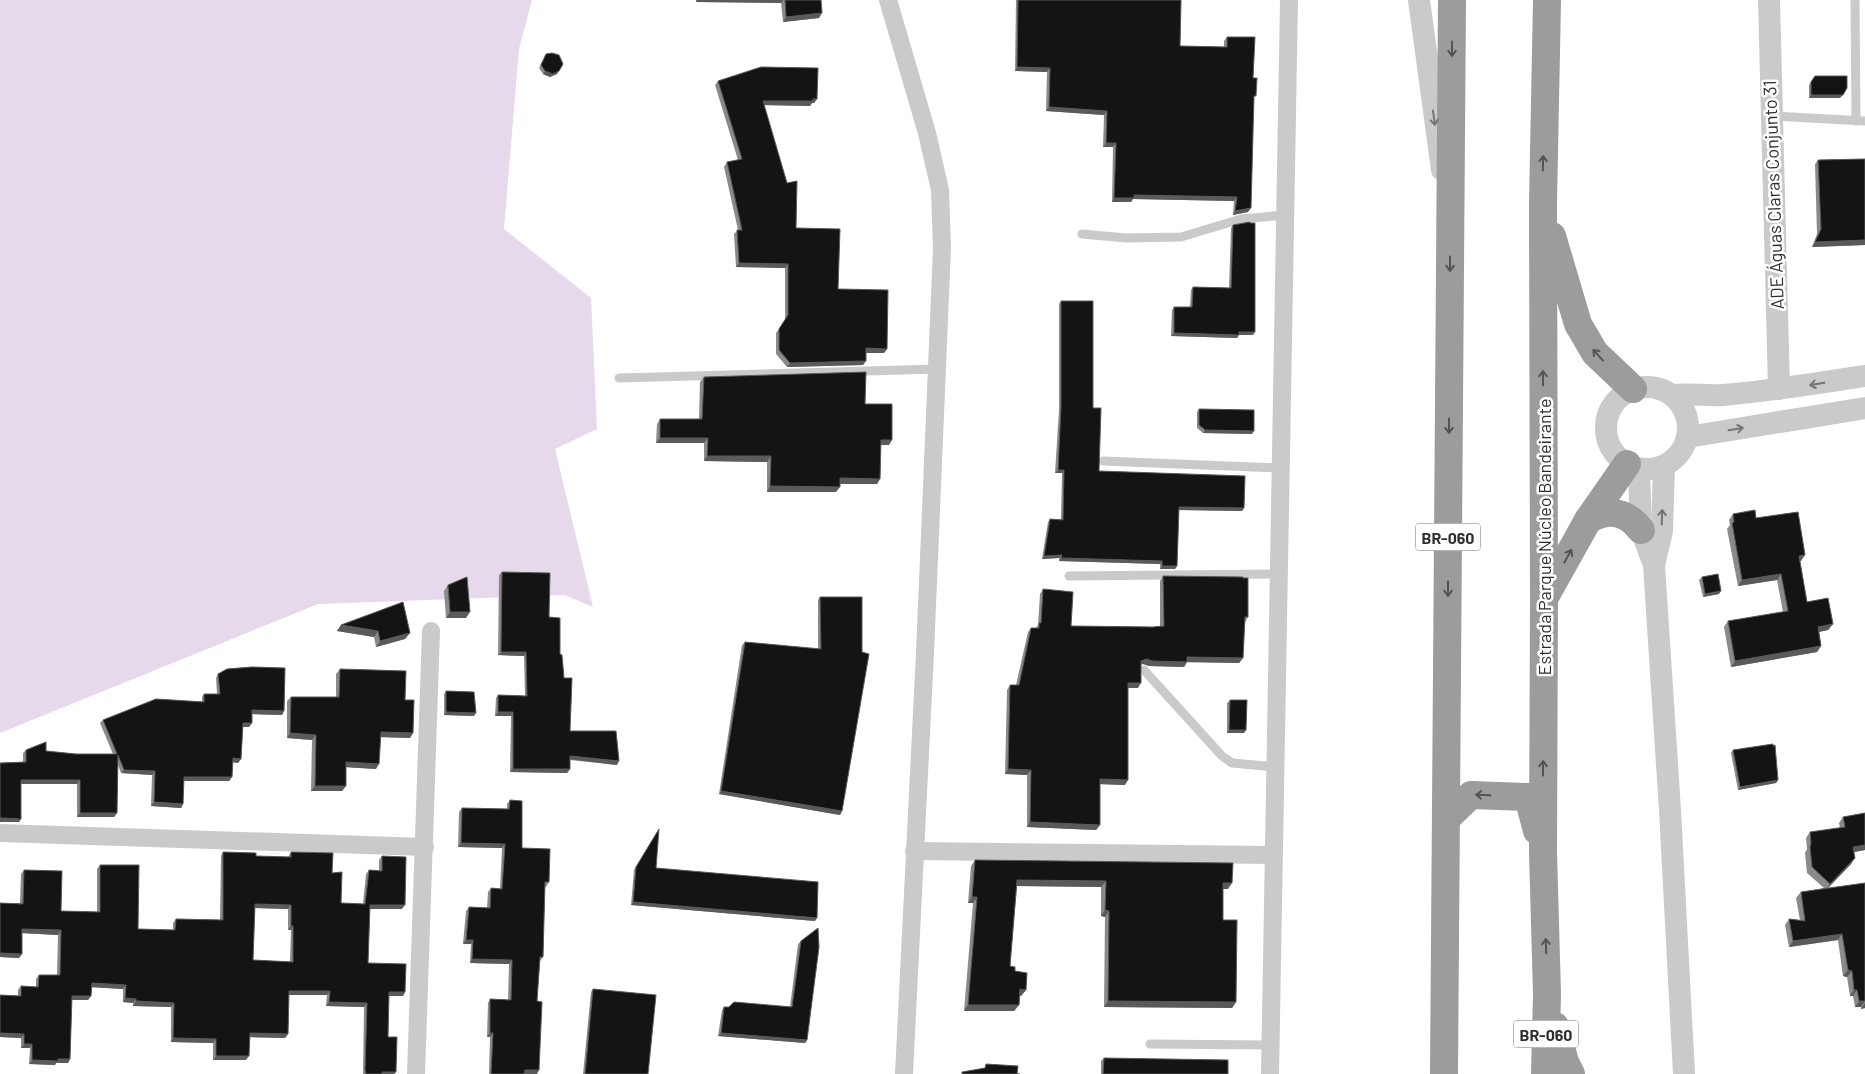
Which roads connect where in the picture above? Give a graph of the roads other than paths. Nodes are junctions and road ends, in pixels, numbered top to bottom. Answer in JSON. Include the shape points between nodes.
{"nodes":[{"id":1,"x":888,"y":0,"type":"edge"},
{"id":2,"x":1289,"y":0,"type":"edge"},
{"id":3,"x":1419,"y":0,"type":"edge"},
{"id":4,"x":1452,"y":0,"type":"edge"},
{"id":5,"x":1546,"y":0,"type":"edge"},
{"id":6,"x":1768,"y":0,"type":"edge"},
{"id":7,"x":1855,"y":0,"type":"edge"},
{"id":8,"x":1771,"y":116,"type":"junction"},
{"id":9,"x":1860,"y":121,"type":"edge"},
{"id":10,"x":1543,"y":203,"type":"junction"},
{"id":11,"x":1286,"y":215,"type":"junction"},
{"id":12,"x":1451,"y":231,"type":"junction"},
{"id":13,"x":1082,"y":234,"type":"dead end"},
{"id":14,"x":937,"y":368,"type":"junction"},
{"id":15,"x":1865,"y":376,"type":"edge"},
{"id":16,"x":619,"y":378,"type":"dead end"},
{"id":17,"x":1779,"y":389,"type":"junction"},
{"id":18,"x":1633,"y":390,"type":"junction"},
{"id":19,"x":1673,"y":395,"type":"junction"},
{"id":20,"x":1865,"y":408,"type":"edge"},
{"id":21,"x":1688,"y":437,"type":"junction"},
{"id":22,"x":1103,"y":461,"type":"dead end"},
{"id":23,"x":1633,"y":466,"type":"junction"},
{"id":24,"x":1664,"y":466,"type":"junction"},
{"id":25,"x":1281,"y":468,"type":"junction"},
{"id":26,"x":1588,"y":520,"type":"junction"},
{"id":27,"x":1641,"y":530,"type":"junction"},
{"id":28,"x":1654,"y":565,"type":"junction"},
{"id":29,"x":1279,"y":574,"type":"junction"},
{"id":30,"x":1069,"y":576,"type":"dead end"},
{"id":31,"x":1544,"y":598,"type":"junction"},
{"id":32,"x":431,"y":631,"type":"dead end"},
{"id":33,"x":1144,"y":670,"type":"edge"},
{"id":34,"x":1276,"y":767,"type":"junction"},
{"id":35,"x":1446,"y":819,"type":"junction"},
{"id":36,"x":0,"y":833,"type":"edge"},
{"id":37,"x":425,"y":847,"type":"junction"},
{"id":38,"x":914,"y":852,"type":"junction"},
{"id":39,"x":1543,"y":852,"type":"junction"},
{"id":40,"x":1274,"y":855,"type":"junction"},
{"id":41,"x":1547,"y":994,"type":"junction"},
{"id":42,"x":1150,"y":1044,"type":"dead end"},
{"id":43,"x":1270,"y":1044,"type":"junction"},
{"id":44,"x":416,"y":1074,"type":"edge"},
{"id":45,"x":904,"y":1074,"type":"edge"},
{"id":46,"x":1270,"y":1074,"type":"edge"},
{"id":47,"x":1444,"y":1074,"type":"edge"},
{"id":48,"x":1545,"y":1074,"type":"edge"},
{"id":49,"x":1571,"y":1074,"type":"edge"},
{"id":50,"x":1684,"y":1074,"type":"edge"}],
"edges":[{"from":1,"to":14,"type":"street","via":[[927,133],[940,190],[942,248]]},
{"from":2,"to":11,"type":"street"},
{"from":3,"to":12,"type":"street","one_way":true},
{"from":4,"to":12,"type":"highway","number":"BR-060","one_way":true},
{"from":10,"to":5,"type":"highway","name":"Estrada Parque Núcleo Bandeirante","number":"BR-060","one_way":true},
{"from":6,"to":8,"type":"street","name":"ADE Águas Claras Conjunto 31"},
{"from":7,"to":9,"type":"lane"},
{"from":8,"to":9,"type":"lane"},
{"from":8,"to":17,"type":"street","name":"ADE Águas Claras Conjunto 31"},
{"from":18,"to":10,"type":"highway","one_way":true,"via":[[1595,353],[1578,324]]},
{"from":31,"to":10,"type":"highway","name":"Estrada Parque Núcleo Bandeirante","number":"BR-060","one_way":true},
{"from":11,"to":13,"type":"lane","via":[[1240,219],[1181,237],[1126,238]]},
{"from":11,"to":25,"type":"street"},
{"from":12,"to":35,"type":"highway","number":"BR-060","one_way":true},
{"from":14,"to":16,"type":"lane"},
{"from":14,"to":38,"type":"street"},
{"from":15,"to":17,"type":"street","one_way":true},
{"from":17,"to":19,"type":"street","via":[[1720,395]]},
{"from":18,"to":19,"type":"street","via":[[1654,387]]},
{"from":18,"to":23,"type":"street","via":[[1614,403],[1606,425],[1611,447],[1618,457]]},
{"from":19,"to":21,"type":"street","via":[[1686,414]]},
{"from":21,"to":20,"type":"street","one_way":true},
{"from":21,"to":24,"type":"street","via":[[1675,459]]},
{"from":22,"to":25,"type":"lane"},
{"from":23,"to":24,"type":"street","via":[[1652,470]]},
{"from":23,"to":26,"type":"highway"},
{"from":23,"to":27,"type":"street"},
{"from":28,"to":24,"type":"street","one_way":true,"via":[[1662,532]]},
{"from":25,"to":29,"type":"street"},
{"from":26,"to":27,"type":"highway","via":[[1599,514],[1617,513],[1627,516]]},
{"from":31,"to":26,"type":"highway","one_way":true},
{"from":27,"to":28,"type":"street"},
{"from":28,"to":50,"type":"street"},
{"from":29,"to":30,"type":"lane"},
{"from":29,"to":34,"type":"street"},
{"from":39,"to":31,"type":"highway","name":"Estrada Parque Núcleo Bandeirante","number":"BR-060","one_way":true},
{"from":32,"to":37,"type":"street"},
{"from":33,"to":34,"type":"lane","via":[[1222,756],[1232,763]]},
{"from":34,"to":40,"type":"street"},
{"from":39,"to":35,"type":"highway","one_way":true,"via":[[1528,797],[1471,795]]},
{"from":35,"to":47,"type":"highway","number":"BR-060"},
{"from":36,"to":37,"type":"street"},
{"from":37,"to":44,"type":"street"},
{"from":38,"to":40,"type":"street"},
{"from":38,"to":45,"type":"street"},
{"from":41,"to":39,"type":"highway","name":"Estrada Parque Núcleo Bandeirante","number":"BR-060","one_way":true},
{"from":40,"to":43,"type":"street"},
{"from":41,"to":48,"type":"highway","name":"Estrada Parque Núcleo Bandeirante","number":"BR-060"},
{"from":41,"to":49,"type":"highway"},
{"from":42,"to":43,"type":"lane"},
{"from":43,"to":46,"type":"street"}]}
